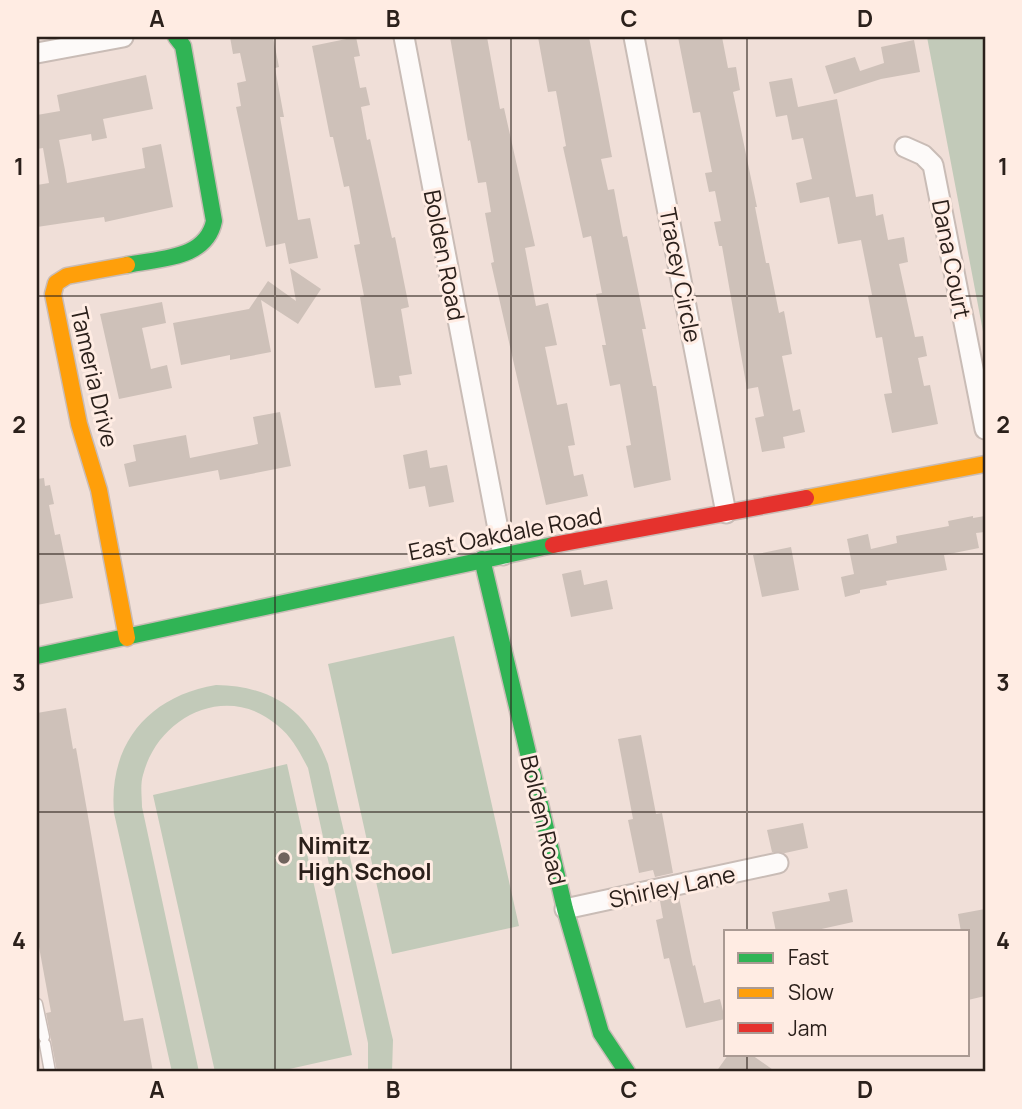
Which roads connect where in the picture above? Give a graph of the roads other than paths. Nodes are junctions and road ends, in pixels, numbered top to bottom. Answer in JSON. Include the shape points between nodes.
{"nodes":[{"id":1,"x":123,"y":37,"type":"edge"},
{"id":2,"x":176,"y":37,"type":"edge"},
{"id":3,"x":404,"y":37,"type":"edge"},
{"id":4,"x":634,"y":37,"type":"edge"},
{"id":5,"x":37,"y":53,"type":"edge"},
{"id":6,"x":905,"y":147,"type":"dead end"},
{"id":7,"x":985,"y":429,"type":"edge"},
{"id":8,"x":985,"y":464,"type":"edge"},
{"id":9,"x":726,"y":513,"type":"junction"},
{"id":10,"x":503,"y":555,"type":"junction"},
{"id":11,"x":482,"y":559,"type":"junction"},
{"id":12,"x":127,"y":638,"type":"junction"},
{"id":13,"x":37,"y":656,"type":"edge"},
{"id":14,"x":778,"y":863,"type":"dead end"},
{"id":15,"x":565,"y":909,"type":"junction"},
{"id":16,"x":37,"y":1004,"type":"edge"},
{"id":17,"x":50,"y":1072,"type":"edge"},
{"id":18,"x":627,"y":1072,"type":"edge"}],
"edges":[{"from":1,"to":5,"type":"street"},
{"from":2,"to":12,"type":"street","name":"Tameria Drive","via":[[183,46],[214,221],[212,237],[187,253],[67,276],[56,283],[54,294]]},
{"from":3,"to":10,"type":"street","name":"Bolden Road"},
{"from":4,"to":9,"type":"street","name":"Tracey Circle"},
{"from":6,"to":7,"type":"street","name":"Dana Court","via":[[933,165]]},
{"from":8,"to":9,"type":"street","name":"East Oakdale Road"},
{"from":9,"to":10,"type":"street","name":"East Oakdale Road"},
{"from":10,"to":11,"type":"street","name":"East Oakdale Road"},
{"from":11,"to":12,"type":"street","name":"East Oakdale Road"},
{"from":11,"to":15,"type":"street","name":"Bolden Road"},
{"from":12,"to":13,"type":"street","name":"East Oakdale Road"},
{"from":14,"to":15,"type":"street","name":"Shirley Lane"},
{"from":15,"to":18,"type":"street","name":"Bolden Road","via":[[601,1033]]},
{"from":16,"to":17,"type":"lane"}]}
